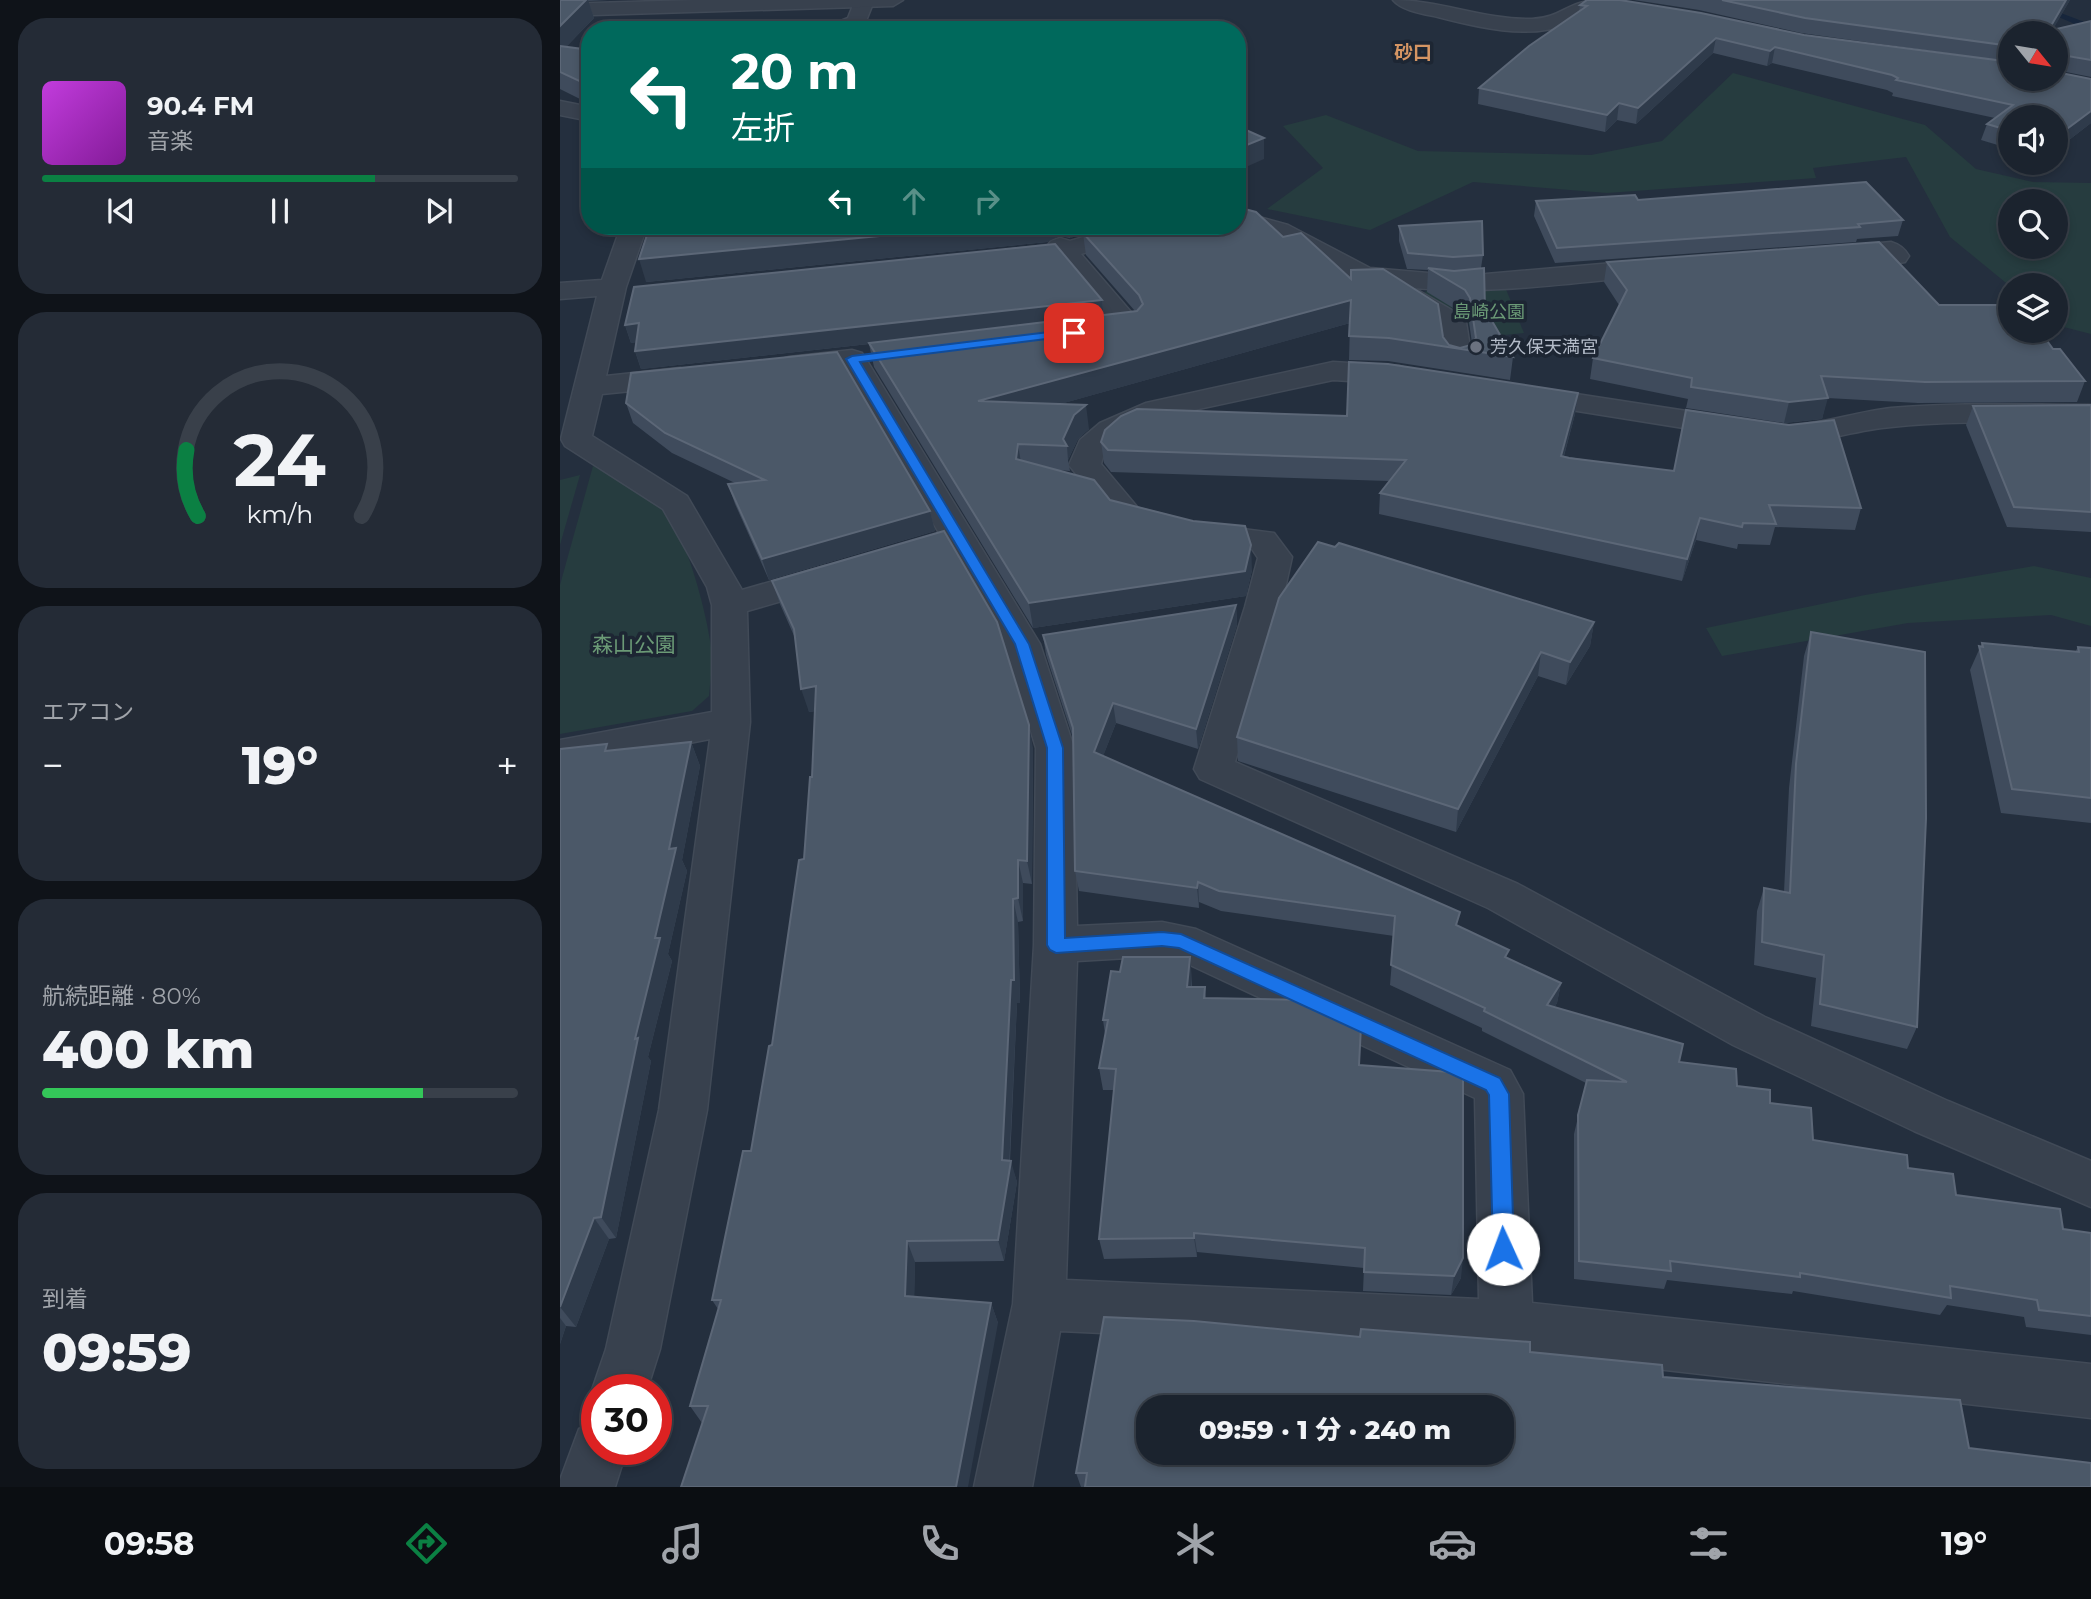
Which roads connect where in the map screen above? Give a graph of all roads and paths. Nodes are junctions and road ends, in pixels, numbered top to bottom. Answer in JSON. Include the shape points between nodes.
{"nodes":[{"id":1,"x":894,"y":0,"type":"edge"},
{"id":2,"x":1403,"y":0,"type":"edge"},
{"id":3,"x":864,"y":1,"type":"edge"},
{"id":4,"x":1583,"y":1,"type":"edge"},
{"id":5,"x":1612,"y":5,"type":"edge"},
{"id":6,"x":560,"y":10,"type":"edge"},
{"id":7,"x":857,"y":21,"type":"edge"},
{"id":8,"x":560,"y":108,"type":"edge"},
{"id":9,"x":581,"y":112,"type":"edge"},
{"id":10,"x":1246,"y":221,"type":"edge"},
{"id":11,"x":632,"y":235,"type":"edge"},
{"id":12,"x":1112,"y":235,"type":"edge"},
{"id":13,"x":1062,"y":248,"type":"junction"},
{"id":14,"x":1811,"y":256,"type":"edge"},
{"id":15,"x":1896,"y":256,"type":"edge"},
{"id":16,"x":982,"y":259,"type":"edge"},
{"id":17,"x":1664,"y":273,"type":"edge"},
{"id":18,"x":1392,"y":277,"type":"junction"},
{"id":19,"x":560,"y":291,"type":"edge"},
{"id":20,"x":622,"y":293,"type":"junction"},
{"id":21,"x":1074,"y":333,"type":"edge"},
{"id":22,"x":755,"y":369,"type":"edge"},
{"id":23,"x":713,"y":374,"type":"edge"},
{"id":24,"x":588,"y":387,"type":"junction"},
{"id":25,"x":1501,"y":391,"type":"edge"},
{"id":26,"x":2091,"y":414,"type":"edge"},
{"id":27,"x":856,"y":568,"type":"edge"},
{"id":28,"x":729,"y":605,"type":"junction"},
{"id":29,"x":1263,"y":607,"type":"junction"},
{"id":30,"x":1223,"y":613,"type":"edge"},
{"id":31,"x":731,"y":722,"type":"junction"},
{"id":32,"x":560,"y":754,"type":"edge"},
{"id":33,"x":1056,"y":945,"type":"junction"},
{"id":34,"x":2091,"y":1184,"type":"edge"},
{"id":35,"x":1039,"y":1304,"type":"junction"},
{"id":36,"x":1506,"y":1326,"type":"junction"},
{"id":37,"x":624,"y":1374,"type":"edge"},
{"id":38,"x":2091,"y":1391,"type":"edge"},
{"id":39,"x":594,"y":1465,"type":"edge"},
{"id":40,"x":586,"y":1487,"type":"edge"},
{"id":41,"x":1003,"y":1487,"type":"edge"}],
"edges":[{"from":1,"to":3,"type":"street"},
{"from":2,"to":4,"type":"street","via":[[1500,24],[1522,25],[1558,20]]},
{"from":3,"to":6,"type":"street"},
{"from":3,"to":7,"type":"street"},
{"from":4,"to":5,"type":"street"},
{"from":8,"to":9,"type":"street"},
{"from":10,"to":18,"type":"street","via":[[1279,230],[1364,275]]},
{"from":11,"to":20,"type":"street"},
{"from":12,"to":13,"type":"street"},
{"from":13,"to":16,"type":"street"},
{"from":13,"to":21,"type":"street","via":[[1129,326]]},
{"from":14,"to":15,"type":"street","via":[[1891,250]]},
{"from":17,"to":18,"type":"street","via":[[1452,283]]},
{"from":18,"to":29,"type":"street","via":[[1396,287],[1452,323],[1462,373],[1429,380],[1333,371],[1157,409],[1111,429],[1091,447],[1085,465],[1126,515],[1196,533],[1262,540],[1275,557]]},
{"from":19,"to":20,"type":"street"},
{"from":20,"to":24,"type":"street"},
{"from":22,"to":33,"type":"street","via":[[865,358],[945,541],[1035,642],[1055,748]]},
{"from":23,"to":24,"type":"street"},
{"from":24,"to":28,"type":"street","via":[[576,439],[676,503],[724,587]]},
{"from":25,"to":26,"type":"street","via":[[1805,436],[1895,417]]},
{"from":27,"to":28,"type":"street"},
{"from":28,"to":31,"type":"street"},
{"from":29,"to":30,"type":"street"},
{"from":29,"to":34,"type":"street","via":[[1214,769],[1503,896],[1749,1031]]},
{"from":31,"to":32,"type":"street"},
{"from":31,"to":37,"type":"street","via":[[683,1110]]},
{"from":33,"to":35,"type":"street"},
{"from":33,"to":36,"type":"street","via":[[1181,941],[1493,1084],[1499,1094]]},
{"from":35,"to":36,"type":"street"},
{"from":35,"to":41,"type":"street"},
{"from":36,"to":38,"type":"street"},
{"from":39,"to":40,"type":"street"}]}
